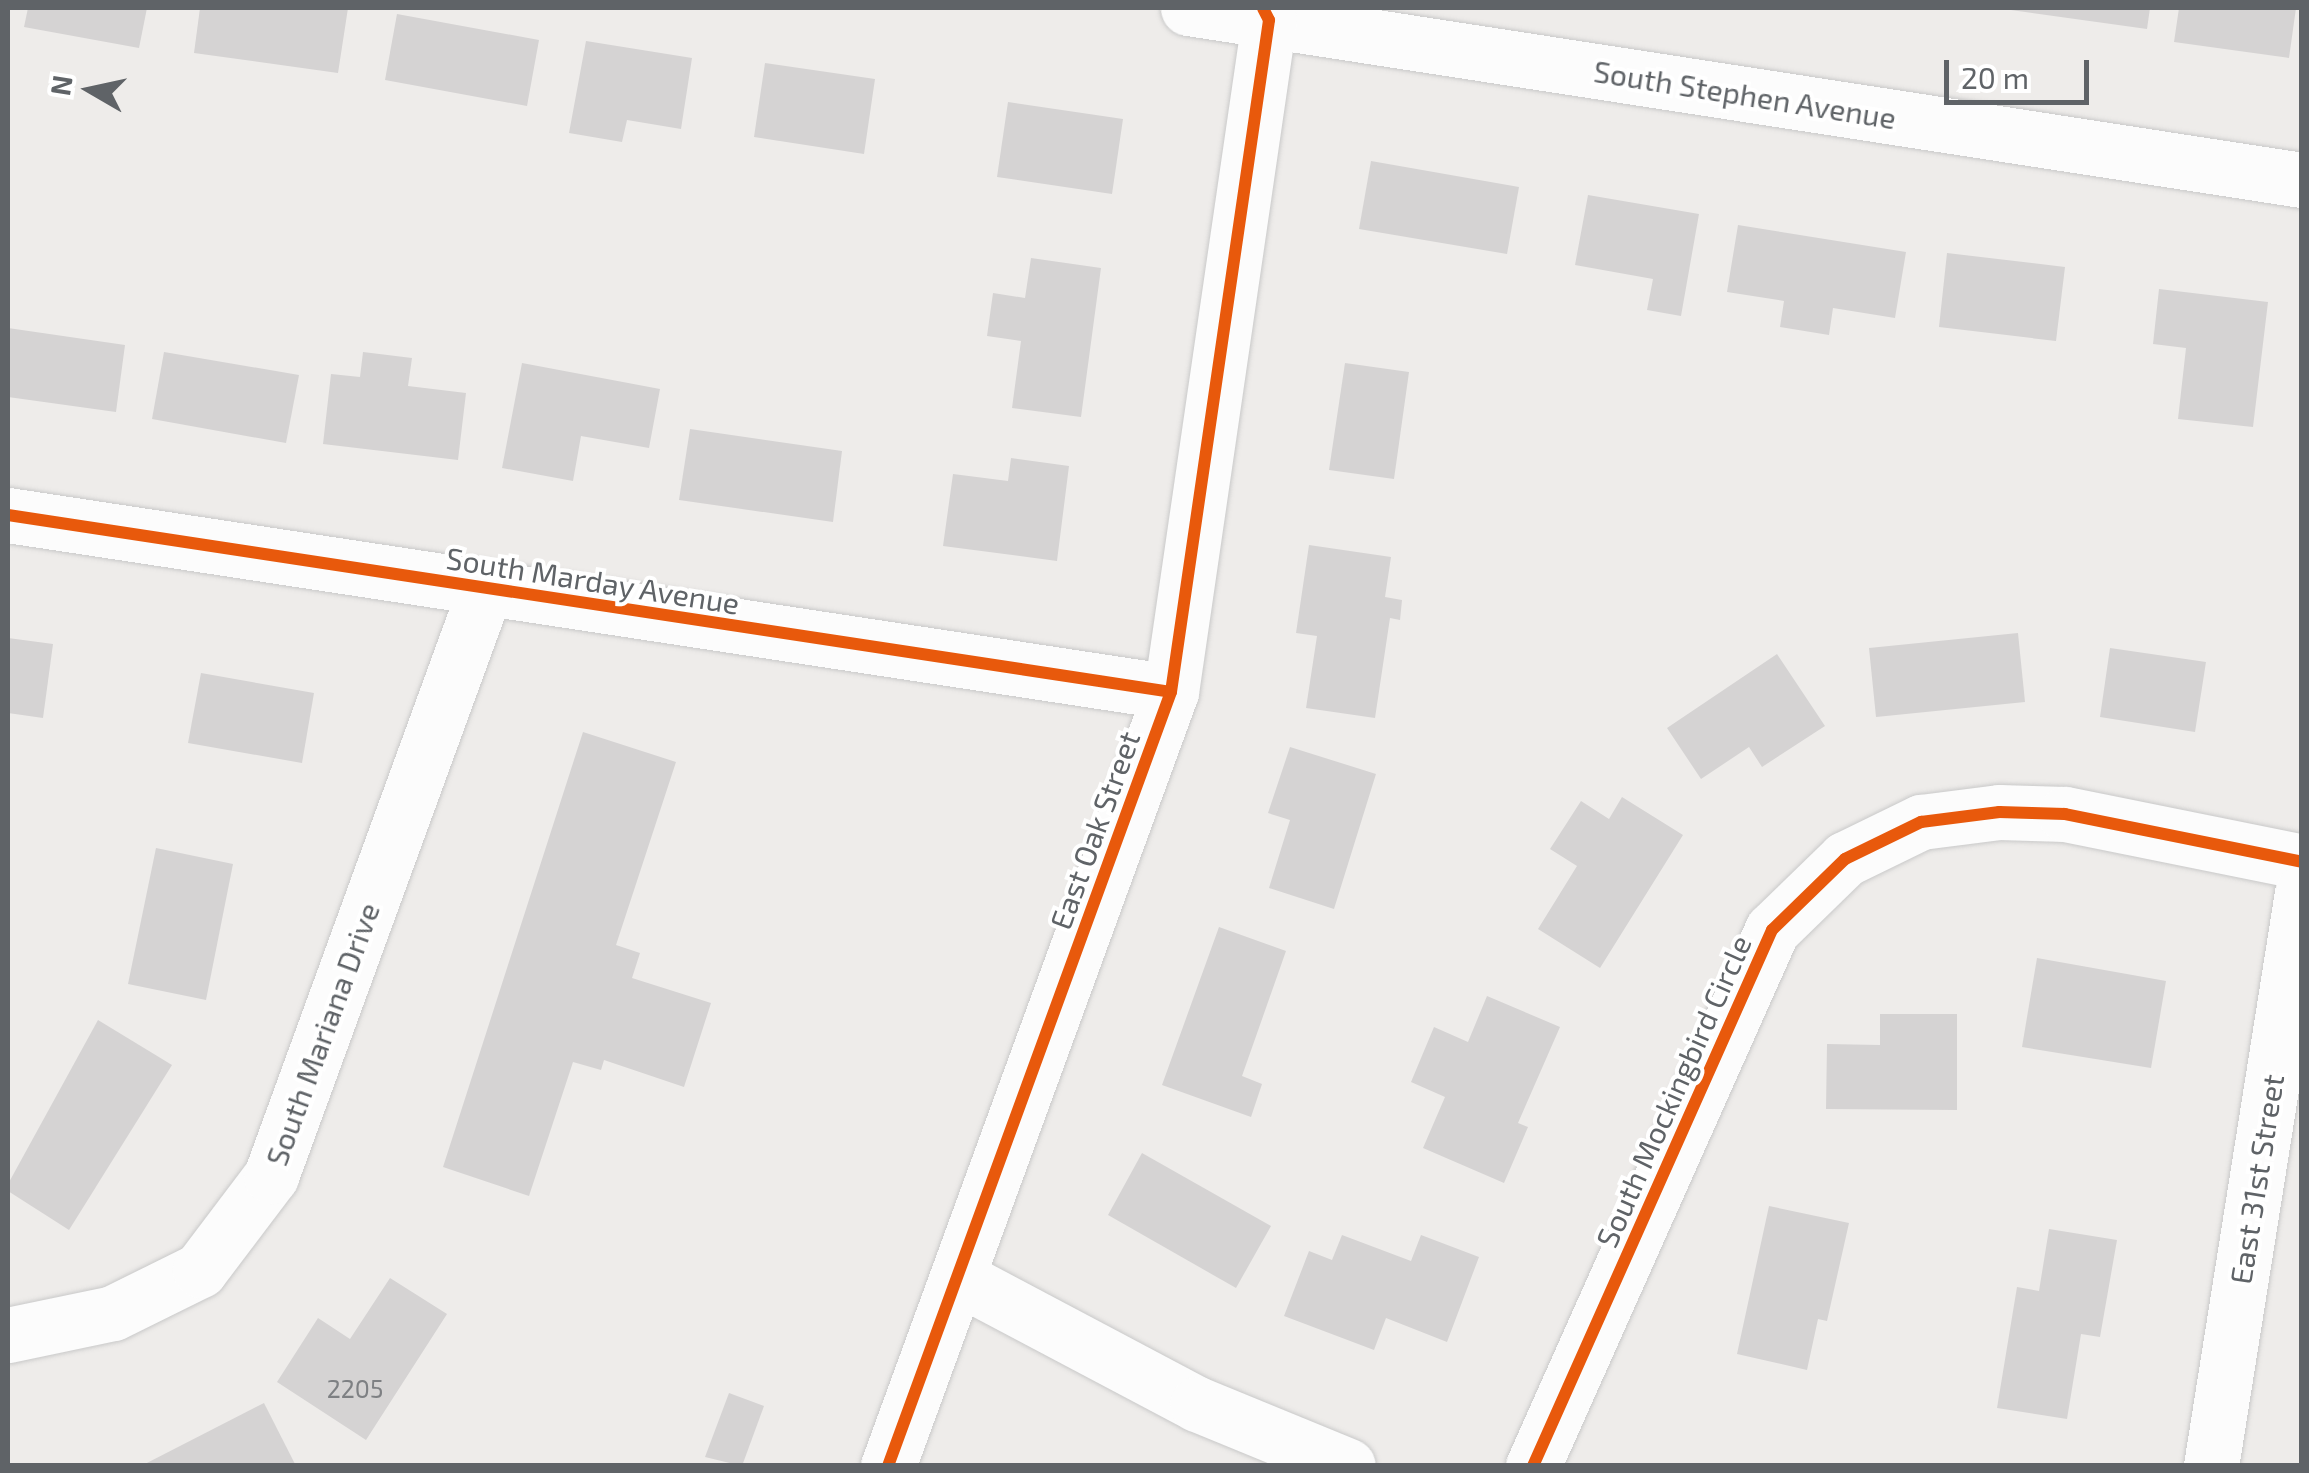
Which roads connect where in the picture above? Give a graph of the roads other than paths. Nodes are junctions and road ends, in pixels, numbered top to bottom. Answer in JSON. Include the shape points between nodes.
{"nodes":[{"id":1,"x":1188,"y":8,"type":"edge"},
{"id":2,"x":1266,"y":14,"type":"edge"},
{"id":3,"x":2302,"y":180,"type":"edge"},
{"id":4,"x":8,"y":516,"type":"edge"},
{"id":5,"x":485,"y":590,"type":"junction"},
{"id":6,"x":1170,"y":692,"type":"junction"},
{"id":7,"x":2302,"y":862,"type":"edge"},
{"id":8,"x":2302,"y":893,"type":"edge"},
{"id":9,"x":959,"y":1278,"type":"junction"},
{"id":10,"x":8,"y":1335,"type":"edge"},
{"id":11,"x":888,"y":1466,"type":"edge"},
{"id":12,"x":1348,"y":1466,"type":"edge"},
{"id":13,"x":1533,"y":1466,"type":"edge"},
{"id":14,"x":2212,"y":1466,"type":"edge"}],
"edges":[{"from":1,"to":2,"type":"street","name":"South Stephen Avenue"},
{"from":2,"to":3,"type":"street","name":"South Stephen Avenue"},
{"from":2,"to":6,"type":"street","name":"East Oak Street"},
{"from":4,"to":5,"type":"street","name":"South Marday Avenue"},
{"from":5,"to":6,"type":"street","name":"South Marday Avenue"},
{"from":5,"to":10,"type":"street","name":"South Mariana Drive","via":[[271,1176],[200,1270],[113,1313]]},
{"from":6,"to":9,"type":"street","name":"East Oak Street"},
{"from":7,"to":13,"type":"street","name":"South Mockingbird Circle","via":[[2064,814],[1999,812],[1921,822],[1844,860],[1772,930]]},
{"from":8,"to":14,"type":"street","name":"East 31st Street"},
{"from":9,"to":11,"type":"street","name":"East Oak Street"},
{"from":9,"to":12,"type":"street","via":[[1197,1404]]}]}
